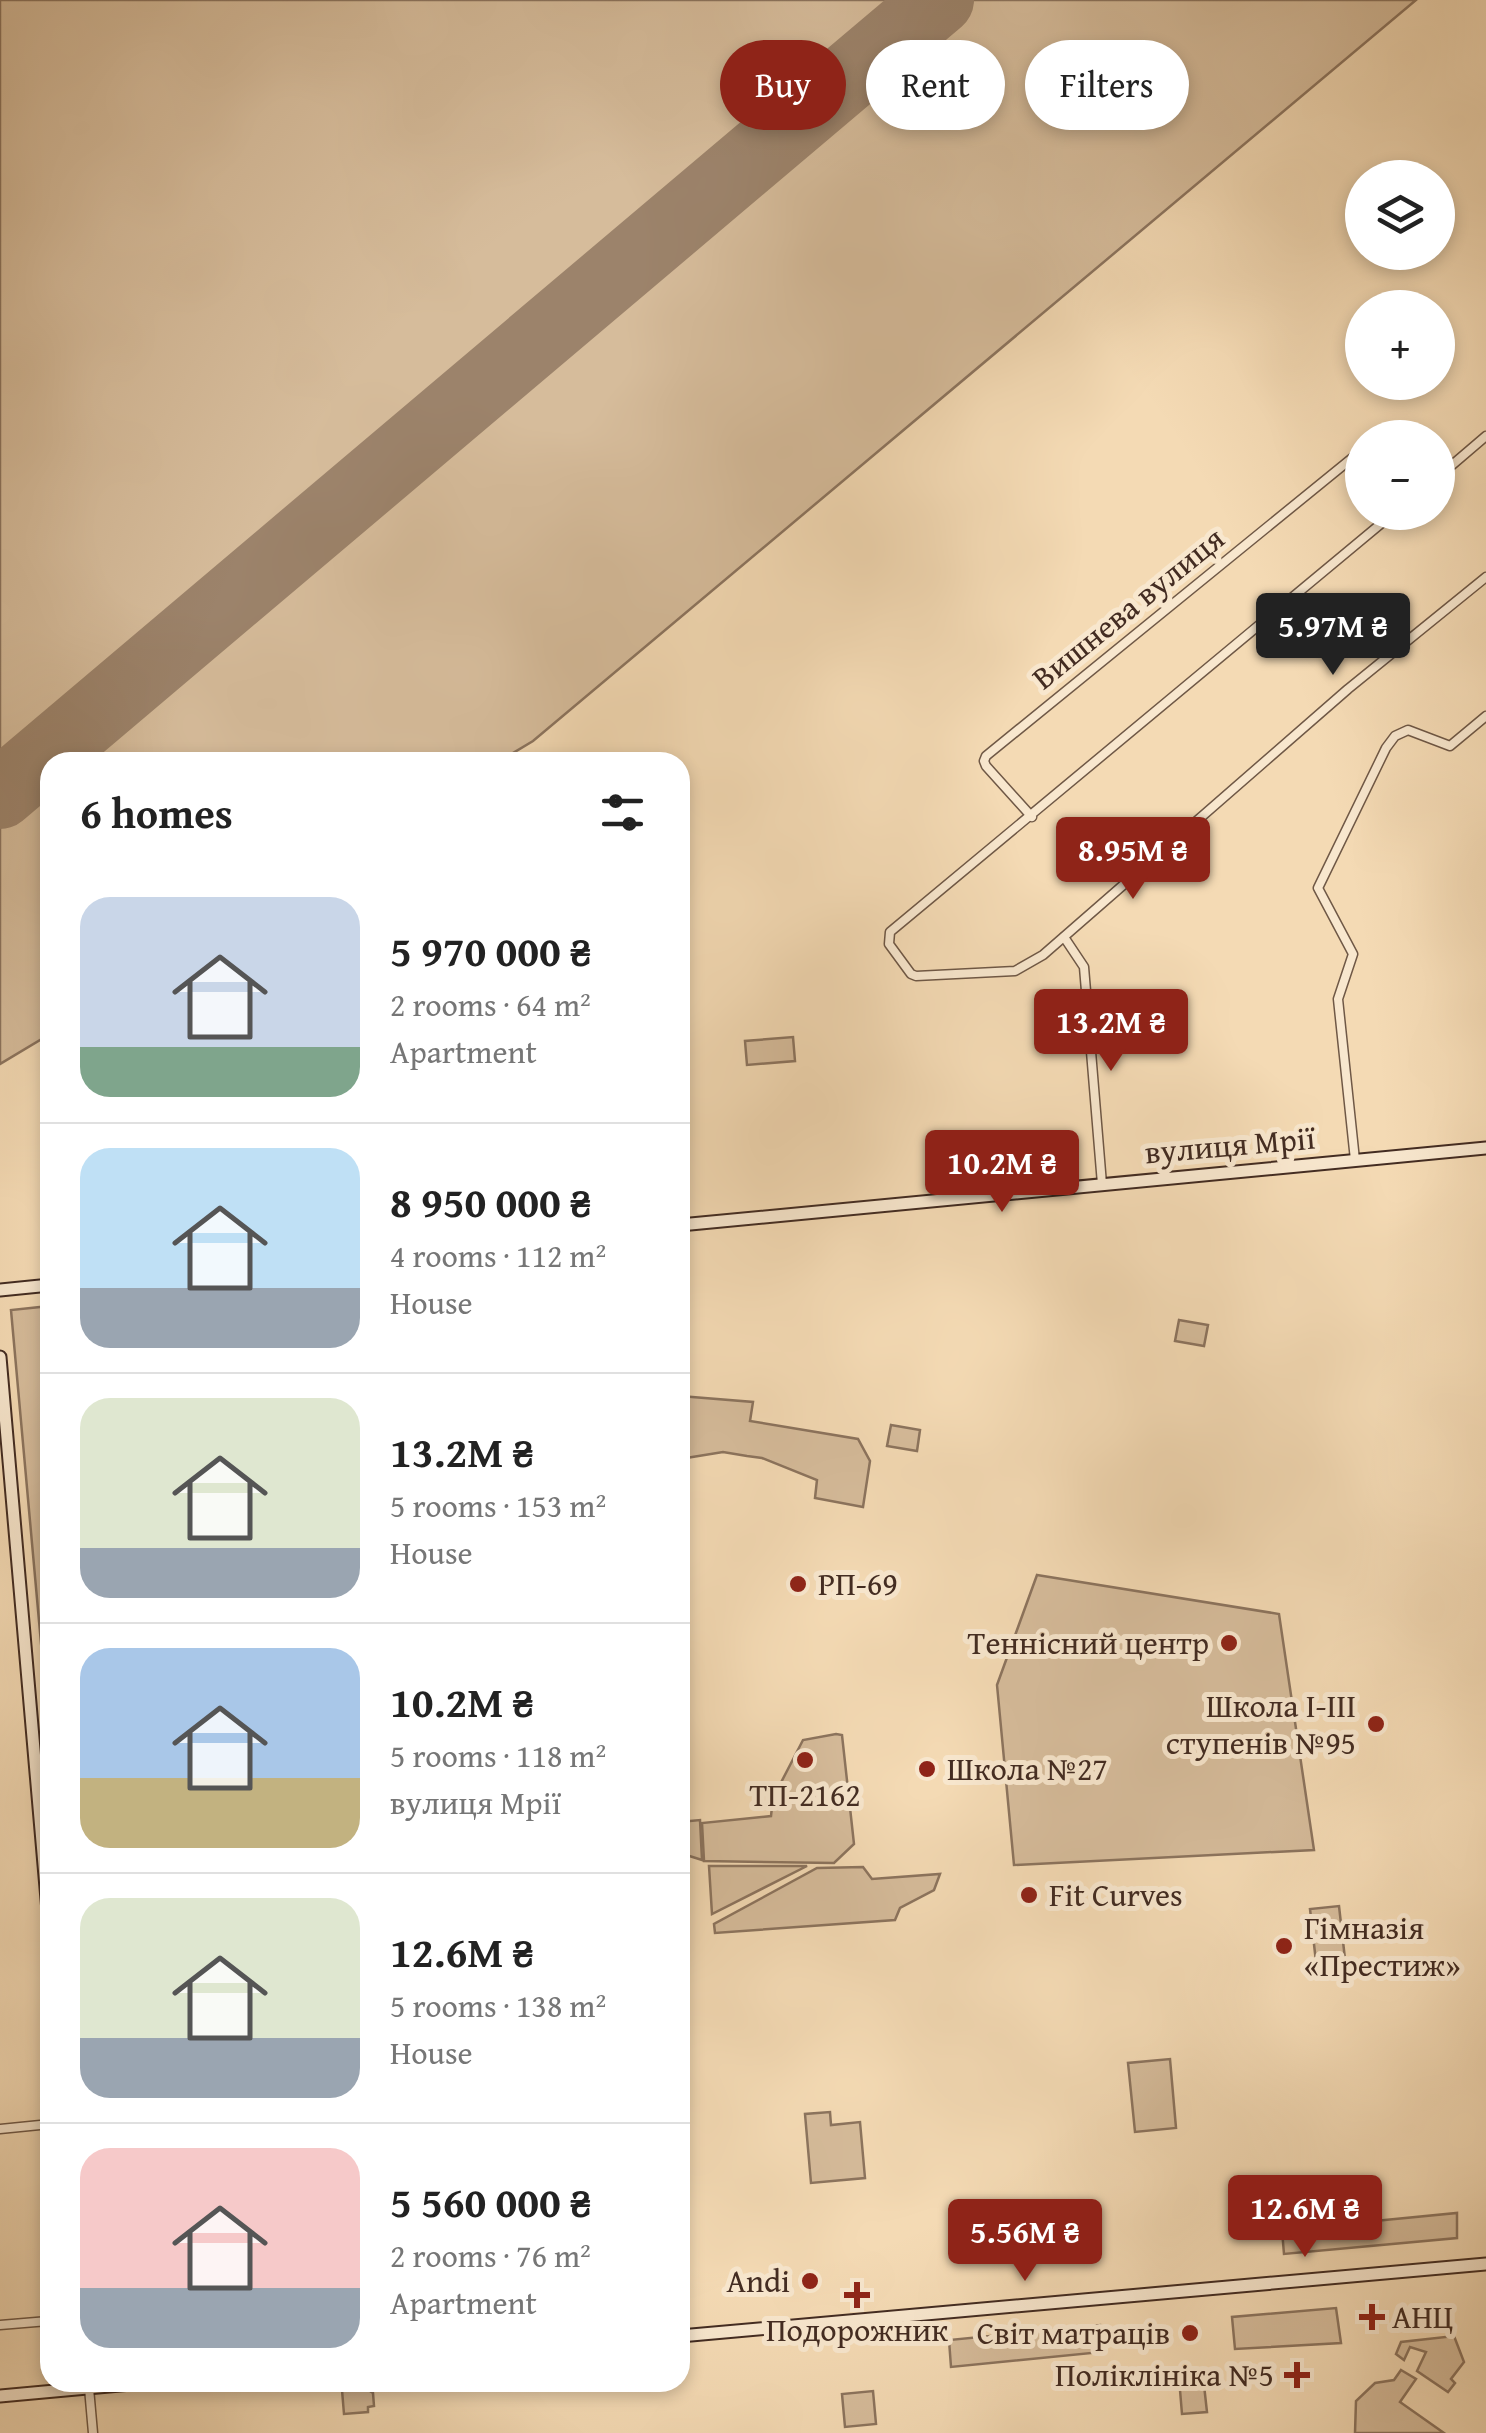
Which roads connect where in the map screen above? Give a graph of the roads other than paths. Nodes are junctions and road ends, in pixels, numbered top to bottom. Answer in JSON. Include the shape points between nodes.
{"nodes":[{"id":1,"x":1486,"y":436,"type":"edge"},
{"id":2,"x":1455,"y":462,"type":"edge"},
{"id":3,"x":1345,"y":464,"type":"edge"},
{"id":4,"x":1374,"y":530,"type":"edge"},
{"id":5,"x":1486,"y":577,"type":"edge"},
{"id":6,"x":1486,"y":716,"type":"edge"},
{"id":7,"x":1032,"y":817,"type":"junction"},
{"id":8,"x":1064,"y":937,"type":"junction"},
{"id":9,"x":1486,"y":1148,"type":"edge"},
{"id":10,"x":1355,"y":1160,"type":"junction"},
{"id":11,"x":1102,"y":1184,"type":"junction"},
{"id":12,"x":690,"y":1224,"type":"edge"},
{"id":13,"x":40,"y":1286,"type":"edge"},
{"id":14,"x":0,"y":1290,"type":"edge"},
{"id":15,"x":0,"y":1357,"type":"edge"},
{"id":16,"x":8,"y":1531,"type":"edge"},
{"id":17,"x":40,"y":1838,"type":"edge"},
{"id":18,"x":40,"y":2125,"type":"edge"},
{"id":19,"x":0,"y":2129,"type":"edge"},
{"id":20,"x":1486,"y":2264,"type":"edge"},
{"id":21,"x":40,"y":2322,"type":"edge"},
{"id":22,"x":0,"y":2325,"type":"edge"},
{"id":23,"x":690,"y":2335,"type":"edge"},
{"id":24,"x":40,"y":2391,"type":"edge"},
{"id":25,"x":90,"y":2392,"type":"edge"},
{"id":26,"x":0,"y":2396,"type":"edge"},
{"id":27,"x":93,"y":2433,"type":"edge"}],
"edges":[{"from":1,"to":2,"type":"street"},
{"from":3,"to":7,"type":"street","name":"Вишнева вулиця","via":[[986,756],[986,766]]},
{"from":4,"to":7,"type":"street"},
{"from":5,"to":8,"type":"street"},
{"from":6,"to":10,"type":"street","via":[[1450,746],[1408,730],[1395,736],[1318,888],[1353,954],[1338,999]]},
{"from":7,"to":8,"type":"street","via":[[890,932],[889,944],[916,976],[1015,971]]},
{"from":8,"to":11,"type":"street","via":[[1084,967]]},
{"from":9,"to":10,"type":"street","name":"вулиця Мрії"},
{"from":10,"to":11,"type":"street","name":"вулиця Мрії"},
{"from":11,"to":12,"type":"street","name":"вулиця Мрії"},
{"from":13,"to":14,"type":"street"},
{"from":15,"to":16,"type":"street"},
{"from":16,"to":17,"type":"street"},
{"from":18,"to":19,"type":"street"},
{"from":20,"to":23,"type":"street"},
{"from":21,"to":22,"type":"street"},
{"from":24,"to":26,"type":"street"},
{"from":25,"to":27,"type":"street"}]}
